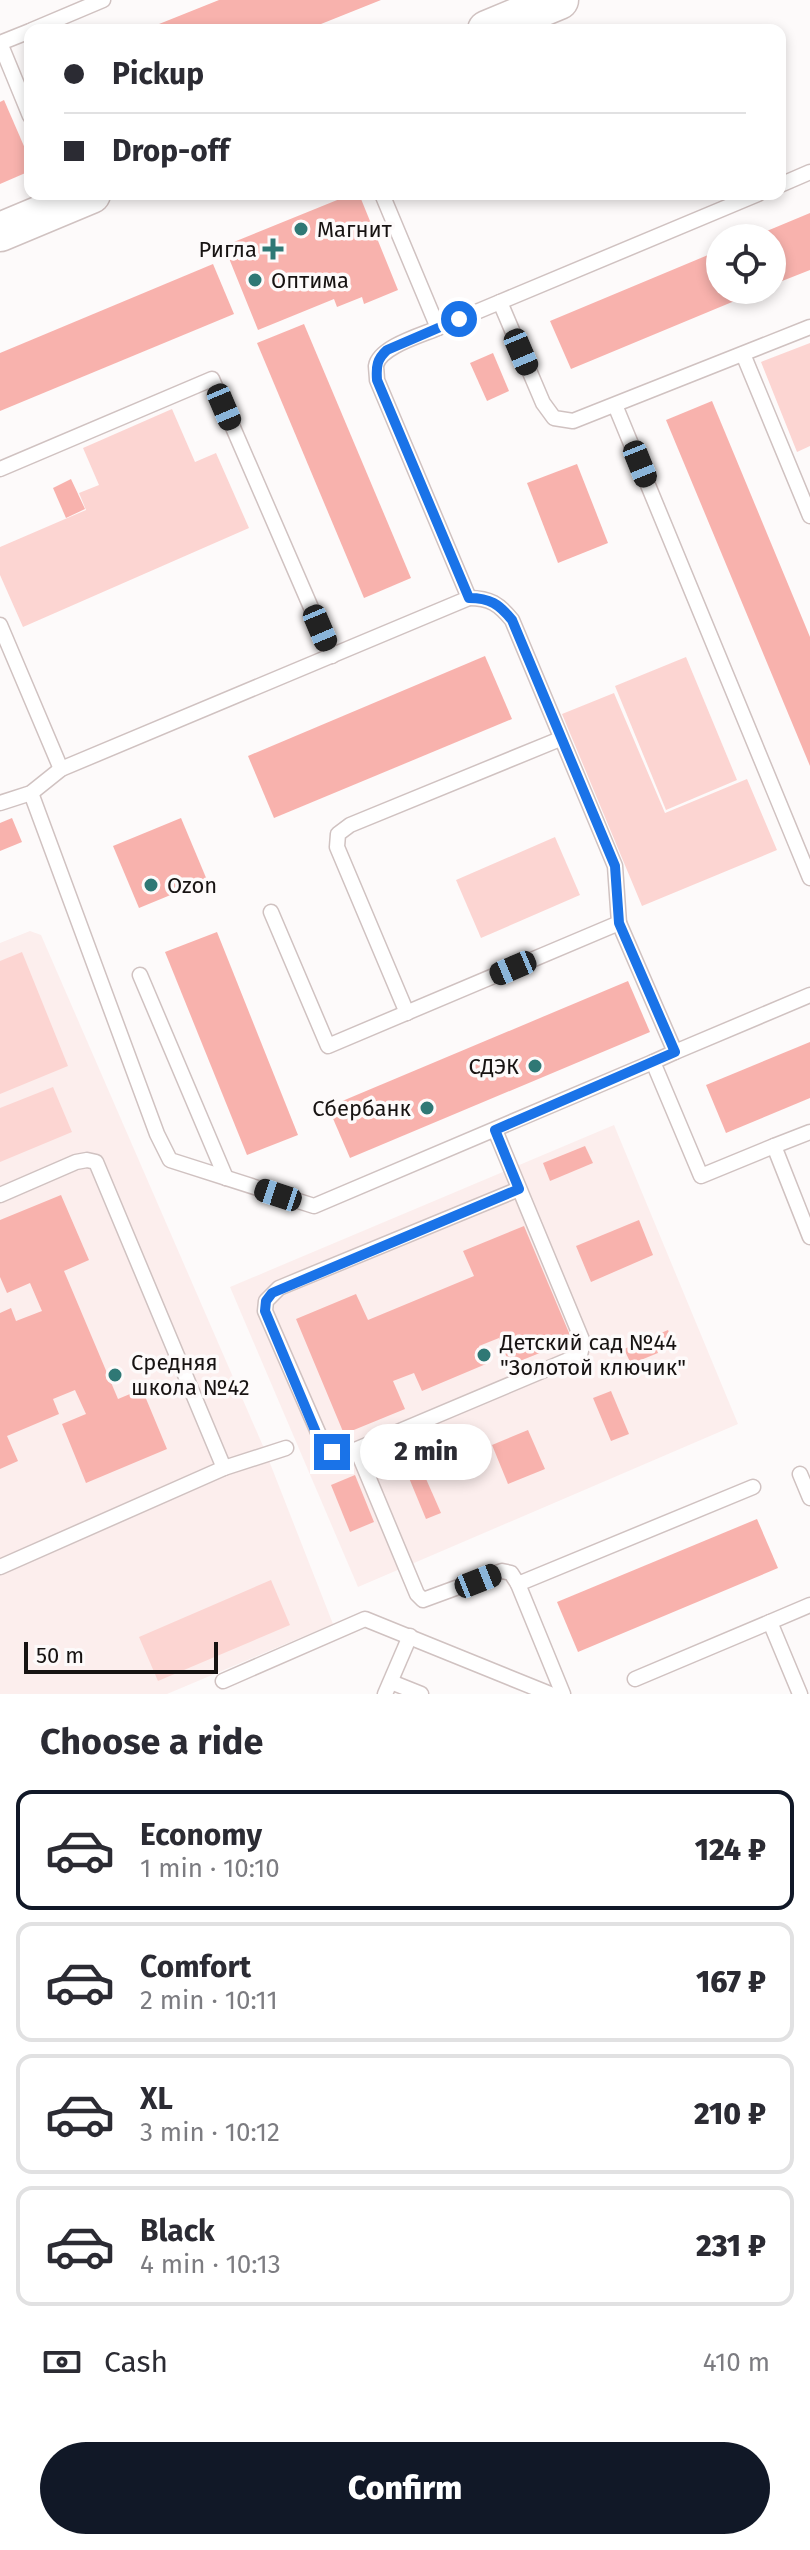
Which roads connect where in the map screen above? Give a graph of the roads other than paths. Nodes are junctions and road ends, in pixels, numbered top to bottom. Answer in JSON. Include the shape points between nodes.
{"nodes":[{"id":1,"x":103,"y":0,"type":"edge"},
{"id":2,"x":559,"y":0,"type":"edge"},
{"id":3,"x":45,"y":24,"type":"edge"},
{"id":4,"x":501,"y":24,"type":"edge"},
{"id":5,"x":24,"y":33,"type":"edge"},
{"id":6,"x":24,"y":101,"type":"edge"},
{"id":7,"x":810,"y":172,"type":"edge"},
{"id":8,"x":786,"y":182,"type":"edge"},
{"id":9,"x":67,"y":200,"type":"edge"},
{"id":10,"x":385,"y":200,"type":"edge"},
{"id":11,"x":744,"y":200,"type":"edge"},
{"id":12,"x":0,"y":232,"type":"edge"},
{"id":13,"x":500,"y":302,"type":"junction"},
{"id":14,"x":810,"y":327,"type":"edge"},
{"id":15,"x":438,"y":328,"type":"junction"},
{"id":16,"x":743,"y":354,"type":"junction"},
{"id":17,"x":615,"y":405,"type":"junction"},
{"id":18,"x":0,"y":469,"type":"edge"},
{"id":19,"x":810,"y":516,"type":"edge"},
{"id":20,"x":469,"y":598,"type":"junction"},
{"id":21,"x":0,"y":625,"type":"edge"},
{"id":22,"x":332,"y":656,"type":"junction"},
{"id":23,"x":560,"y":739,"type":"junction"},
{"id":24,"x":61,"y":769,"type":"junction"},
{"id":25,"x":31,"y":793,"type":"junction"},
{"id":26,"x":0,"y":803,"type":"edge"},
{"id":27,"x":810,"y":878,"type":"edge"},
{"id":28,"x":271,"y":912,"type":"dead end"},
{"id":29,"x":619,"y":923,"type":"junction"},
{"id":30,"x":140,"y":975,"type":"dead end"},
{"id":31,"x":810,"y":995,"type":"edge"},
{"id":32,"x":407,"y":1013,"type":"junction"},
{"id":33,"x":675,"y":1052,"type":"junction"},
{"id":34,"x":653,"y":1062,"type":"junction"},
{"id":35,"x":495,"y":1130,"type":"junction"},
{"id":36,"x":810,"y":1132,"type":"edge"},
{"id":37,"x":774,"y":1146,"type":"junction"},
{"id":38,"x":226,"y":1178,"type":"junction"},
{"id":39,"x":519,"y":1189,"type":"junction"},
{"id":40,"x":0,"y":1195,"type":"edge"},
{"id":41,"x":810,"y":1237,"type":"edge"},
{"id":42,"x":286,"y":1448,"type":"dead end"},
{"id":43,"x":357,"y":1450,"type":"junction"},
{"id":44,"x":224,"y":1468,"type":"junction"},
{"id":45,"x":800,"y":1474,"type":"dead end"},
{"id":46,"x":753,"y":1487,"type":"dead end"},
{"id":47,"x":810,"y":1498,"type":"edge"},
{"id":48,"x":0,"y":1567,"type":"edge"},
{"id":49,"x":518,"y":1584,"type":"junction"},
{"id":50,"x":810,"y":1605,"type":"edge"},
{"id":51,"x":770,"y":1622,"type":"junction"},
{"id":52,"x":410,"y":1636,"type":"junction"},
{"id":53,"x":635,"y":1679,"type":"dead end"},
{"id":54,"x":223,"y":1681,"type":"dead end"},
{"id":55,"x":388,"y":1688,"type":"edge"},
{"id":56,"x":421,"y":1694,"type":"edge"},
{"id":57,"x":550,"y":1694,"type":"edge"},
{"id":58,"x":563,"y":1694,"type":"edge"},
{"id":59,"x":800,"y":1694,"type":"edge"}],
"edges":[{"from":1,"to":3,"type":"lane"},
{"from":2,"to":4,"type":"main road"},
{"from":5,"to":6,"type":"lane","via":[[0,43]]},
{"from":7,"to":8,"type":"lane"},
{"from":9,"to":12,"type":"main road"},
{"from":10,"to":15,"type":"lane"},
{"from":11,"to":13,"type":"lane"},
{"from":13,"to":15,"type":"lane"},
{"from":13,"to":17,"type":"lane","via":[[554,418],[573,421]]},
{"from":14,"to":16,"type":"lane"},
{"from":15,"to":20,"type":"lane","via":[[387,350],[376,366],[377,380]]},
{"from":16,"to":17,"type":"lane"},
{"from":16,"to":19,"type":"lane"},
{"from":17,"to":27,"type":"lane"},
{"from":18,"to":22,"type":"lane","via":[[212,379]]},
{"from":20,"to":22,"type":"lane"},
{"from":20,"to":23,"type":"lane","via":[[500,604],[512,620]]},
{"from":21,"to":24,"type":"lane"},
{"from":22,"to":24,"type":"lane"},
{"from":23,"to":29,"type":"lane","via":[[615,866]]},
{"from":23,"to":32,"type":"lane","via":[[338,834],[337,847]]},
{"from":24,"to":25,"type":"lane"},
{"from":25,"to":26,"type":"lane"},
{"from":25,"to":38,"type":"lane","via":[[170,1160]]},
{"from":28,"to":32,"type":"lane","via":[[328,1046]]},
{"from":29,"to":32,"type":"lane"},
{"from":29,"to":33,"type":"lane"},
{"from":30,"to":38,"type":"lane"},
{"from":31,"to":33,"type":"lane"},
{"from":33,"to":34,"type":"lane"},
{"from":34,"to":35,"type":"lane"},
{"from":34,"to":37,"type":"lane","via":[[701,1176]]},
{"from":35,"to":38,"type":"lane","via":[[314,1206]]},
{"from":35,"to":39,"type":"lane"},
{"from":36,"to":37,"type":"lane"},
{"from":37,"to":41,"type":"lane"},
{"from":39,"to":43,"type":"lane","via":[[583,1342],[580,1355]]},
{"from":39,"to":43,"type":"lane","via":[[279,1288],[266,1301],[265,1311],[324,1446],[343,1455]]},
{"from":40,"to":44,"type":"lane","via":[[76,1162],[96,1162]]},
{"from":42,"to":44,"type":"lane"},
{"from":43,"to":49,"type":"lane","via":[[423,1600],[502,1571],[511,1573]]},
{"from":44,"to":48,"type":"lane"},
{"from":45,"to":47,"type":"lane"},
{"from":46,"to":49,"type":"lane"},
{"from":49,"to":58,"type":"lane"},
{"from":50,"to":51,"type":"lane"},
{"from":51,"to":53,"type":"lane"},
{"from":51,"to":59,"type":"lane"},
{"from":52,"to":54,"type":"lane","via":[[365,1619]]},
{"from":52,"to":55,"type":"lane"},
{"from":52,"to":57,"type":"lane"},
{"from":55,"to":56,"type":"lane"}]}
